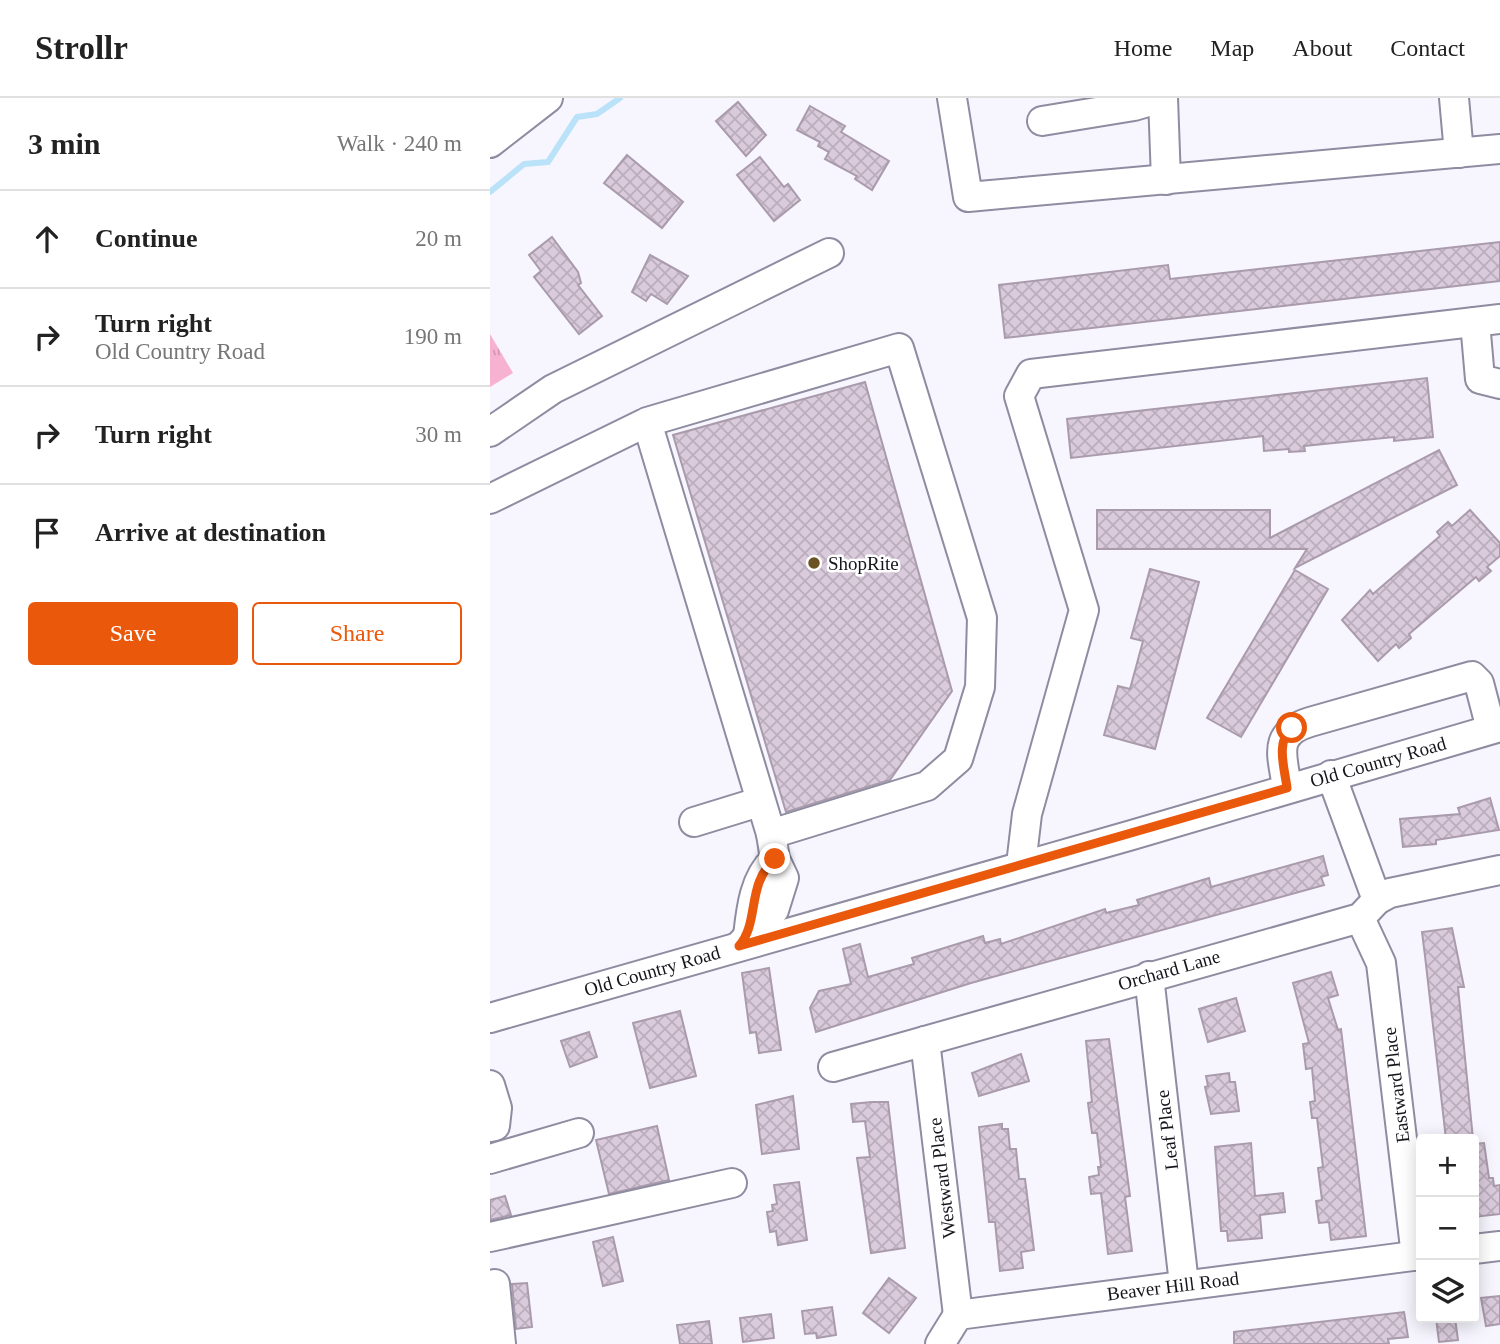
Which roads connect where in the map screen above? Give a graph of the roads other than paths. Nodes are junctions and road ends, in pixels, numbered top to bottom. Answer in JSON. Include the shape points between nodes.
{"nodes":[{"id":1,"x":952,"y":98,"type":"edge"},
{"id":2,"x":1162,"y":98,"type":"edge"},
{"id":3,"x":1454,"y":98,"type":"edge"},
{"id":4,"x":533,"y":101,"type":"edge"},
{"id":5,"x":490,"y":111,"type":"edge"},
{"id":6,"x":1042,"y":121,"type":"dead end"},
{"id":7,"x":490,"y":142,"type":"edge"},
{"id":8,"x":1500,"y":149,"type":"edge"},
{"id":9,"x":1459,"y":153,"type":"junction"},
{"id":10,"x":1166,"y":180,"type":"junction"},
{"id":11,"x":829,"y":253,"type":"dead end"},
{"id":12,"x":1487,"y":321,"type":"edge"},
{"id":13,"x":1500,"y":384,"type":"edge"},
{"id":14,"x":647,"y":422,"type":"junction"},
{"id":15,"x":490,"y":432,"type":"edge"},
{"id":16,"x":490,"y":499,"type":"edge"},
{"id":17,"x":1495,"y":728,"type":"edge"},
{"id":18,"x":1331,"y":775,"type":"junction"},
{"id":19,"x":1287,"y":788,"type":"junction"},
{"id":20,"x":759,"y":802,"type":"junction"},
{"id":21,"x":694,"y":822,"type":"dead end"},
{"id":22,"x":773,"y":846,"type":"junction"},
{"id":23,"x":1021,"y":865,"type":"junction"},
{"id":24,"x":1500,"y":870,"type":"edge"},
{"id":25,"x":1368,"y":909,"type":"junction"},
{"id":26,"x":743,"y":941,"type":"junction"},
{"id":27,"x":1149,"y":976,"type":"junction"},
{"id":28,"x":490,"y":1018,"type":"edge"},
{"id":29,"x":925,"y":1041,"type":"junction"},
{"id":30,"x":833,"y":1067,"type":"dead end"},
{"id":31,"x":490,"y":1086,"type":"edge"},
{"id":32,"x":490,"y":1127,"type":"edge"},
{"id":33,"x":579,"y":1133,"type":"dead end"},
{"id":34,"x":490,"y":1159,"type":"edge"},
{"id":35,"x":732,"y":1183,"type":"dead end"},
{"id":36,"x":1416,"y":1233,"type":"edge"},
{"id":37,"x":490,"y":1237,"type":"edge"},
{"id":38,"x":1500,"y":1246,"type":"edge"},
{"id":39,"x":1479,"y":1248,"type":"edge"},
{"id":40,"x":1416,"y":1256,"type":"edge"},
{"id":41,"x":490,"y":1284,"type":"edge"},
{"id":42,"x":1185,"y":1284,"type":"junction"},
{"id":43,"x":958,"y":1315,"type":"junction"},
{"id":44,"x":501,"y":1344,"type":"edge"},
{"id":45,"x":940,"y":1344,"type":"edge"}],
"edges":[{"from":1,"to":10,"type":"street","via":[[968,197]]},
{"from":2,"to":6,"type":"street"},
{"from":2,"to":10,"type":"street"},
{"from":3,"to":9,"type":"street"},
{"from":4,"to":5,"type":"street"},
{"from":4,"to":7,"type":"street"},
{"from":8,"to":9,"type":"street"},
{"from":9,"to":10,"type":"street"},
{"from":11,"to":15,"type":"street","via":[[554,389]]},
{"from":12,"to":13,"type":"street","via":[[1480,379]]},
{"from":12,"to":23,"type":"street","via":[[1031,374],[1019,396],[1084,610],[1027,814]]},
{"from":14,"to":16,"type":"street"},
{"from":14,"to":20,"type":"street"},
{"from":14,"to":22,"type":"street","via":[[899,348],[982,618],[980,687],[958,759],[927,786]]},
{"from":17,"to":18,"type":"street","name":"Old Country Road"},
{"from":17,"to":19,"type":"street","via":[[1479,683],[1472,676],[1310,722],[1292,728],[1283,741]]},
{"from":18,"to":19,"type":"street","name":"Old Country Road"},
{"from":18,"to":25,"type":"street","name":"Eastward Place"},
{"from":19,"to":23,"type":"street","name":"Old Country Road"},
{"from":20,"to":21,"type":"street"},
{"from":20,"to":22,"type":"street"},
{"from":22,"to":26,"type":"street","via":[[784,878],[774,910]]},
{"from":23,"to":26,"type":"street","name":"Old Country Road"},
{"from":24,"to":25,"type":"street","name":"Orchard Lane","via":[[1390,893]]},
{"from":25,"to":27,"type":"street","name":"Orchard Lane"},
{"from":25,"to":36,"type":"street","name":"Eastward Place","via":[[1381,963]]},
{"from":26,"to":28,"type":"street","name":"Old Country Road"},
{"from":27,"to":29,"type":"street","name":"Orchard Lane"},
{"from":27,"to":42,"type":"street","name":"Leaf Place"},
{"from":29,"to":30,"type":"street","name":"Orchard Lane"},
{"from":29,"to":43,"type":"street","name":"Westward Place"},
{"from":31,"to":32,"type":"street","via":[[497,1108],[495,1125]]},
{"from":33,"to":34,"type":"street"},
{"from":35,"to":37,"type":"street"},
{"from":38,"to":39,"type":"street"},
{"from":40,"to":42,"type":"street","name":"Beaver Hill Road"},
{"from":41,"to":44,"type":"street","via":[[495,1284]]},
{"from":42,"to":43,"type":"street","name":"Beaver Hill Road"},
{"from":43,"to":45,"type":"street"}]}
